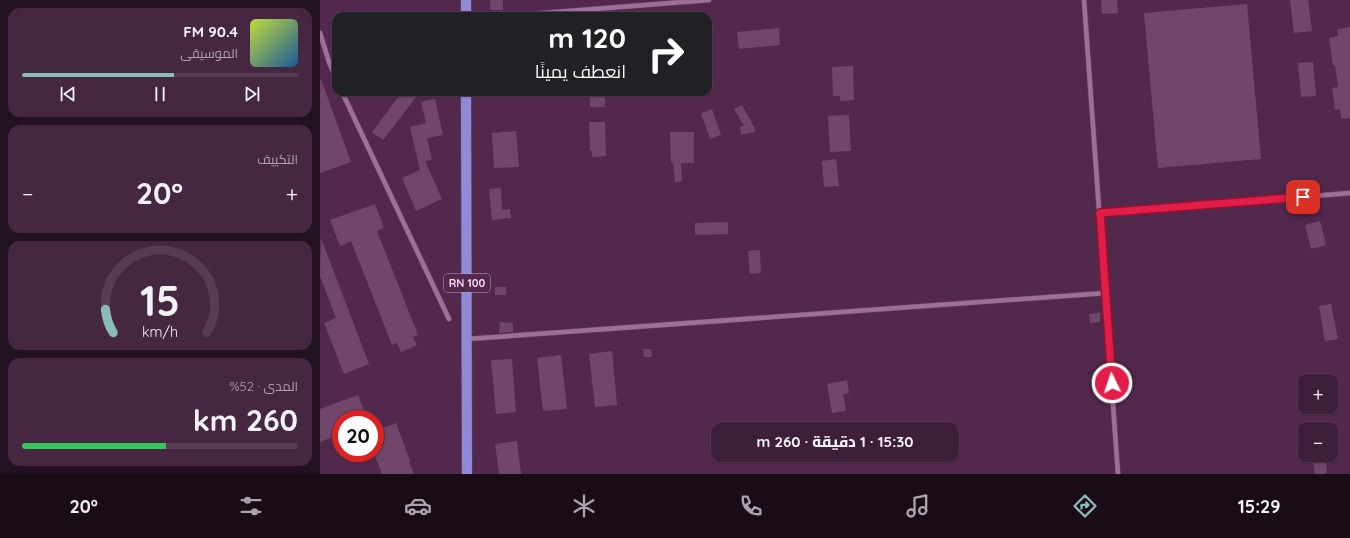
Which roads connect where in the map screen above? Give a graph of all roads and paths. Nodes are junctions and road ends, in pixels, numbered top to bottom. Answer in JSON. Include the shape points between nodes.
{"nodes":[{"id":1,"x":466,"y":0,"type":"edge"},
{"id":2,"x":709,"y":0,"type":"edge"},
{"id":3,"x":1084,"y":0,"type":"edge"},
{"id":4,"x":466,"y":12,"type":"edge"},
{"id":5,"x":555,"y":12,"type":"edge"},
{"id":6,"x":320,"y":33,"type":"edge"},
{"id":7,"x":332,"y":70,"type":"edge"},
{"id":8,"x":344,"y":96,"type":"edge"},
{"id":9,"x":466,"y":96,"type":"edge"},
{"id":10,"x":1350,"y":193,"type":"edge"},
{"id":11,"x":1100,"y":213,"type":"junction"},
{"id":12,"x":1106,"y":293,"type":"junction"},
{"id":13,"x":449,"y":319,"type":"dead end"},
{"id":14,"x":467,"y":339,"type":"junction"},
{"id":15,"x":467,"y":474,"type":"edge"},
{"id":16,"x":1118,"y":474,"type":"edge"}],
"edges":[{"from":1,"to":4,"type":"main road"},
{"from":2,"to":5,"type":"lane"},
{"from":3,"to":11,"type":"lane"},
{"from":6,"to":7,"type":"lane"},
{"from":8,"to":13,"type":"lane"},
{"from":9,"to":14,"type":"main road","number":"RN 100"},
{"from":10,"to":11,"type":"lane"},
{"from":11,"to":12,"type":"lane"},
{"from":12,"to":14,"type":"lane"},
{"from":12,"to":16,"type":"lane"},
{"from":14,"to":15,"type":"main road","number":"RN 100"}]}
